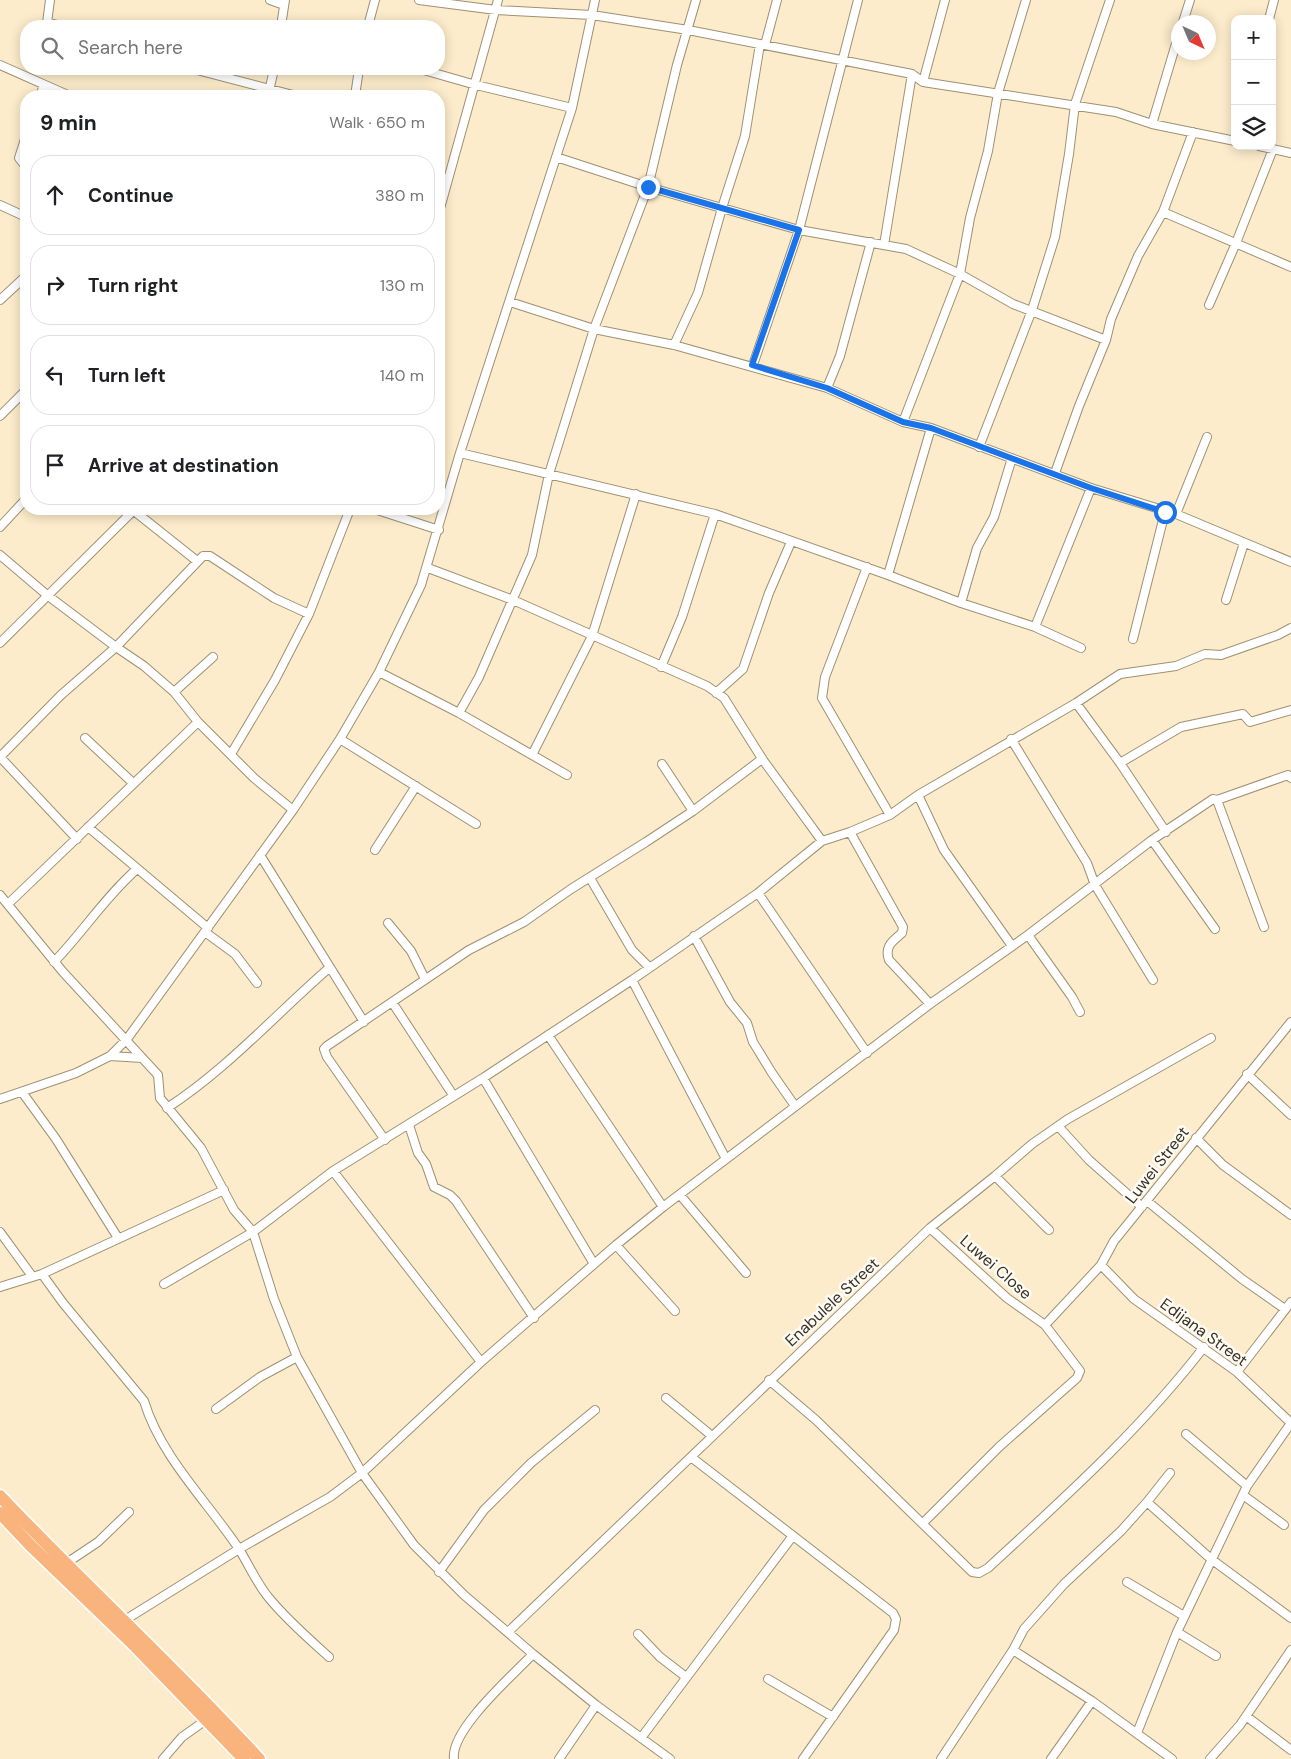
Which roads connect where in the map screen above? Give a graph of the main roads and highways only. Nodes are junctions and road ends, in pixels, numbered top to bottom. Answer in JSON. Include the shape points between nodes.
{"nodes":[{"id":1,"x":0,"y":1496,"type":"edge"},
{"id":2,"x":0,"y":1513,"type":"edge"},
{"id":3,"x":244,"y":1759,"type":"edge"},
{"id":4,"x":259,"y":1759,"type":"edge"}],
"edges":[{"from":1,"to":4,"type":"highway"},
{"from":2,"to":3,"type":"highway"}]}
